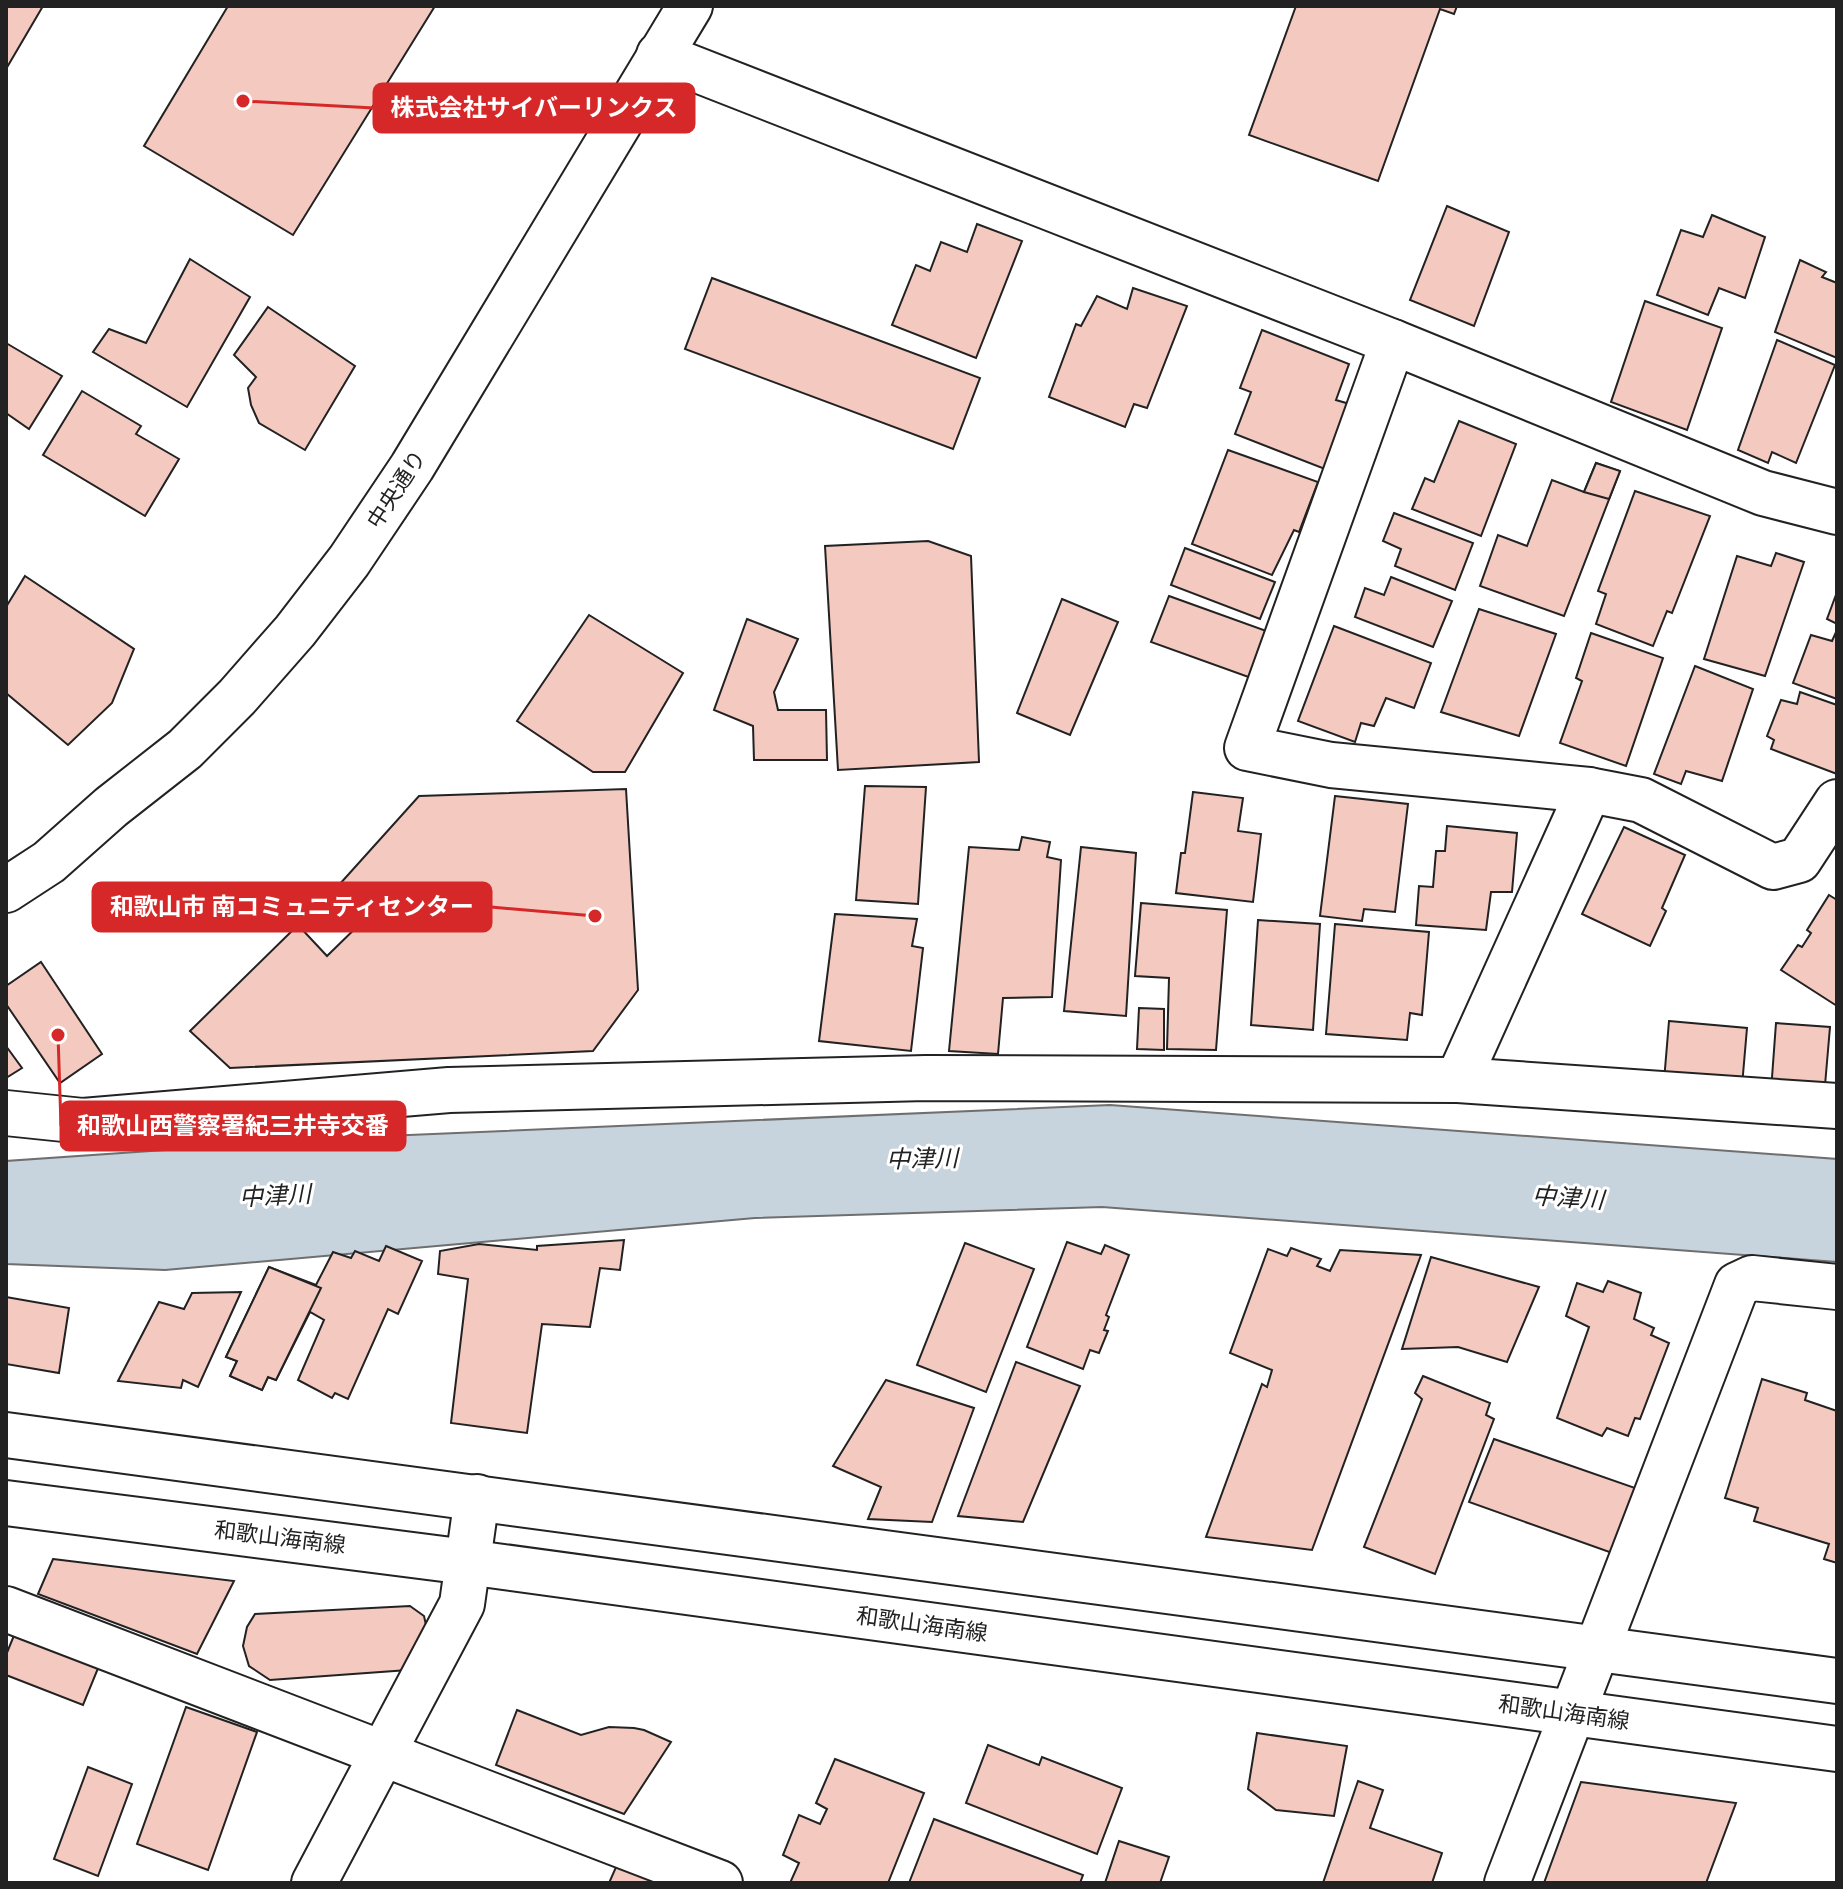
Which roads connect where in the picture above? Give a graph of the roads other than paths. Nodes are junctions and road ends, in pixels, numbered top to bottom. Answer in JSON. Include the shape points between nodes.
{"nodes":[{"id":1,"x":690,"y":6,"type":"edge"},
{"id":2,"x":659,"y":55,"type":"junction"},
{"id":3,"x":1393,"y":342,"type":"junction"},
{"id":4,"x":1837,"y":512,"type":"edge"},
{"id":5,"x":1589,"y":790,"type":"junction"},
{"id":6,"x":1837,"y":802,"type":"edge"},
{"id":7,"x":6,"y":890,"type":"edge"},
{"id":8,"x":1458,"y":1080,"type":"junction"},
{"id":9,"x":1837,"y":1106,"type":"edge"},
{"id":10,"x":6,"y":1113,"type":"edge"},
{"id":11,"x":1837,"y":1287,"type":"edge"},
{"id":12,"x":6,"y":1435,"type":"edge"},
{"id":13,"x":477,"y":1497,"type":"junction"},
{"id":14,"x":6,"y":1503,"type":"edge"},
{"id":15,"x":467,"y":1562,"type":"junction"},
{"id":16,"x":6,"y":1609,"type":"edge"},
{"id":17,"x":1597,"y":1649,"type":"junction"},
{"id":18,"x":1837,"y":1681,"type":"edge"},
{"id":19,"x":1573,"y":1714,"type":"junction"},
{"id":20,"x":1837,"y":1749,"type":"edge"},
{"id":21,"x":382,"y":1754,"type":"junction"},
{"id":22,"x":314,"y":1883,"type":"edge"},
{"id":23,"x":720,"y":1883,"type":"edge"},
{"id":24,"x":1507,"y":1883,"type":"edge"}],
"edges":[{"from":1,"to":2,"type":"main road","name":"中央通り"},
{"from":2,"to":3,"type":"main road"},
{"from":2,"to":7,"type":"main road","name":"中央通り","via":[[412,467],[295,631],[185,749],[49,862]]},
{"from":3,"to":4,"type":"main road","via":[[1763,493]]},
{"from":3,"to":5,"type":"main road","via":[[1247,748],[1331,765]]},
{"from":5,"to":6,"type":"main road","via":[[1641,800],[1773,867],[1799,860]]},
{"from":5,"to":8,"type":"main road"},
{"from":8,"to":9,"type":"main road"},
{"from":8,"to":10,"type":"main road","via":[[926,1078],[449,1090],[83,1121]]},
{"from":11,"to":17,"type":"main road","via":[[1752,1278],[1737,1285]]},
{"from":12,"to":13,"type":"main road"},
{"from":13,"to":15,"type":"main road"},
{"from":13,"to":17,"type":"main road"},
{"from":14,"to":15,"type":"main road","name":"和歌山海南線"},
{"from":15,"to":19,"type":"main road","name":"和歌山海南線"},
{"from":15,"to":21,"type":"main road","via":[[462,1604]]},
{"from":16,"to":21,"type":"main road"},
{"from":17,"to":18,"type":"main road"},
{"from":17,"to":19,"type":"main road"},
{"from":19,"to":20,"type":"main road","name":"和歌山海南線"},
{"from":19,"to":24,"type":"main road"},
{"from":21,"to":22,"type":"main road"},
{"from":21,"to":23,"type":"main road"}]}
